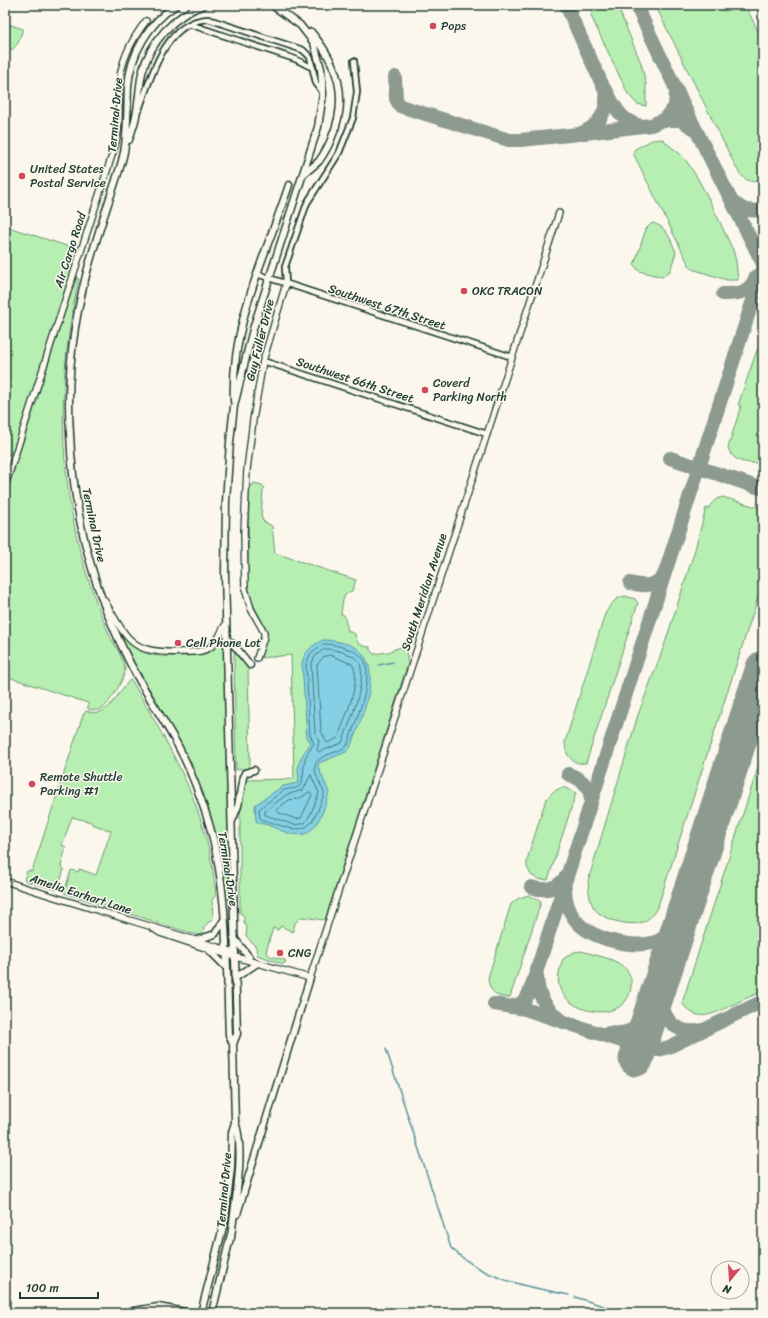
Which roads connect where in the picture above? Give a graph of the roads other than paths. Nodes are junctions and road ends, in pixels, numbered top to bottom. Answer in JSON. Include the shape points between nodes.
{"nodes":[{"id":1,"x":176,"y":5,"type":"edge"},
{"id":2,"x":204,"y":5,"type":"edge"},
{"id":3,"x":274,"y":5,"type":"edge"},
{"id":4,"x":146,"y":22,"type":"dead end"},
{"id":5,"x":189,"y":24,"type":"junction"},
{"id":6,"x":354,"y":61,"type":"dead end"},
{"id":7,"x":313,"y":68,"type":"junction"},
{"id":8,"x":323,"y":94,"type":"junction"},
{"id":9,"x":136,"y":117,"type":"junction"},
{"id":10,"x":124,"y":154,"type":"junction"},
{"id":11,"x":302,"y":175,"type":"junction"},
{"id":12,"x":289,"y":185,"type":"dead end"},
{"id":13,"x":282,"y":207,"type":"junction"},
{"id":14,"x":291,"y":210,"type":"junction"},
{"id":15,"x":559,"y":212,"type":"dead end"},
{"id":16,"x":257,"y":274,"type":"junction"},
{"id":17,"x":269,"y":278,"type":"junction"},
{"id":18,"x":286,"y":284,"type":"junction"},
{"id":19,"x":512,"y":357,"type":"junction"},
{"id":20,"x":263,"y":361,"type":"junction"},
{"id":21,"x":234,"y":406,"type":"junction"},
{"id":22,"x":487,"y":434,"type":"junction"},
{"id":23,"x":5,"y":486,"type":"edge"},
{"id":24,"x":99,"y":591,"type":"junction"},
{"id":25,"x":226,"y":624,"type":"junction"},
{"id":26,"x":226,"y":640,"type":"junction"},
{"id":27,"x":257,"y":658,"type":"dead end"},
{"id":28,"x":250,"y":665,"type":"dead end"},
{"id":29,"x":254,"y":770,"type":"dead end"},
{"id":30,"x":231,"y":822,"type":"junction"},
{"id":31,"x":5,"y":881,"type":"edge"},
{"id":32,"x":224,"y":920,"type":"junction"},
{"id":33,"x":151,"y":927,"type":"junction"},
{"id":34,"x":234,"y":938,"type":"junction"},
{"id":35,"x":197,"y":940,"type":"junction"},
{"id":36,"x":208,"y":948,"type":"junction"},
{"id":37,"x":225,"y":952,"type":"junction"},
{"id":38,"x":234,"y":955,"type":"junction"},
{"id":39,"x":249,"y":957,"type":"junction"},
{"id":40,"x":256,"y":964,"type":"junction"},
{"id":41,"x":226,"y":967,"type":"junction"},
{"id":42,"x":274,"y":967,"type":"junction"},
{"id":43,"x":235,"y":978,"type":"junction"},
{"id":44,"x":310,"y":978,"type":"junction"},
{"id":45,"x":233,"y":1044,"type":"junction"},
{"id":46,"x":235,"y":1122,"type":"junction"},
{"id":47,"x":230,"y":1238,"type":"junction"},
{"id":48,"x":123,"y":1313,"type":"edge"},
{"id":49,"x":191,"y":1313,"type":"edge"},
{"id":50,"x":201,"y":1313,"type":"edge"},
{"id":51,"x":212,"y":1313,"type":"edge"}],
"edges":[{"from":1,"to":10,"type":"main road","name":"Terminal Drive","via":[[152,26],[133,61],[128,84]]},
{"from":2,"to":9,"type":"main road","via":[[178,19],[155,44],[143,72]]},
{"from":3,"to":8,"type":"main road","name":"Terminal Drive","via":[[300,25],[314,43],[321,69]]},
{"from":3,"to":11,"type":"main road","via":[[299,20],[318,41],[332,64],[340,92],[339,117],[330,141],[319,161]]},
{"from":4,"to":23,"type":"street","name":"Air Cargo Road","via":[[138,31],[125,59],[120,82],[120,126],[115,146]]},
{"from":5,"to":7,"type":"street","via":[[295,58]]},
{"from":5,"to":7,"type":"street","via":[[198,19],[208,19],[298,48],[310,57]]},
{"from":5,"to":9,"type":"street","via":[[173,38],[160,56]]},
{"from":6,"to":18,"type":"street","name":"Guy Fuller Drive","via":[[357,92],[352,118],[339,153],[307,203],[285,267]]},
{"from":7,"to":8,"type":"street","via":[[316,83]]},
{"from":8,"to":11,"type":"main road","name":"Terminal Drive","via":[[318,127]]},
{"from":9,"to":10,"type":"main road"},
{"from":10,"to":24,"type":"main road","name":"Terminal Drive","via":[[82,290],[70,376],[69,431],[74,491],[82,534]]},
{"from":11,"to":14,"type":"main road","name":"Terminal Drive"},
{"from":12,"to":13,"type":"main road"},
{"from":13,"to":14,"type":"main road"},
{"from":13,"to":16,"type":"main road"},
{"from":14,"to":17,"type":"main road","name":"Terminal Drive"},
{"from":15,"to":19,"type":"street","name":"South Meridian Avenue"},
{"from":16,"to":17,"type":"street","name":"Southwest 67th Street"},
{"from":16,"to":21,"type":"main road","via":[[238,343],[233,384]]},
{"from":17,"to":18,"type":"street","name":"Southwest 67th Street"},
{"from":17,"to":21,"type":"main road","name":"Terminal Drive"},
{"from":18,"to":19,"type":"street","name":"Southwest 67th Street"},
{"from":18,"to":20,"type":"street","name":"Guy Fuller Drive"},
{"from":19,"to":22,"type":"street","name":"South Meridian Avenue"},
{"from":20,"to":22,"type":"street","name":"Southwest 66th Street"},
{"from":20,"to":27,"type":"street","name":"Guy Fuller Drive","via":[[248,463],[244,532],[245,589],[264,637]]},
{"from":21,"to":25,"type":"main road","name":"Terminal Drive","via":[[226,501]]},
{"from":22,"to":44,"type":"street","name":"South Meridian Avenue"},
{"from":24,"to":25,"type":"street","via":[[126,636],[143,649],[157,653],[204,650],[217,641]]},
{"from":24,"to":32,"type":"main road","name":"Terminal Drive","via":[[129,661],[177,744],[200,795],[217,853]]},
{"from":25,"to":26,"type":"main road","name":"Terminal Drive"},
{"from":26,"to":28,"type":"main road","via":[[234,645]]},
{"from":26,"to":30,"type":"main road","name":"Terminal Drive"},
{"from":29,"to":30,"type":"main road","via":[[243,777],[238,806]]},
{"from":30,"to":34,"type":"main road","name":"Terminal Drive"},
{"from":31,"to":33,"type":"street","name":"Amelia Earhart Lane"},
{"from":32,"to":35,"type":"main road","via":[[215,934]]},
{"from":32,"to":37,"type":"main road","name":"Terminal Drive"},
{"from":33,"to":35,"type":"street","name":"Amelia Earhart Lane"},
{"from":33,"to":36,"type":"street","name":"Amelia Earhart Lane","via":[[160,933]]},
{"from":34,"to":38,"type":"main road","name":"Terminal Drive"},
{"from":34,"to":39,"type":"main road"},
{"from":35,"to":37,"type":"street","name":"Amelia Earhart Lane"},
{"from":36,"to":37,"type":"street","name":"Amelia Earhart Lane"},
{"from":36,"to":41,"type":"main road"},
{"from":37,"to":38,"type":"street","name":"Amelia Earhart Lane"},
{"from":37,"to":41,"type":"main road","name":"Terminal Drive"},
{"from":38,"to":39,"type":"street","name":"Amelia Earhart Lane"},
{"from":38,"to":40,"type":"street","name":"Amelia Earhart Lane"},
{"from":38,"to":43,"type":"main road","name":"Terminal Drive"},
{"from":39,"to":42,"type":"street","name":"Amelia Earhart Lane"},
{"from":40,"to":42,"type":"street","name":"Amelia Earhart Lane"},
{"from":40,"to":43,"type":"main road"},
{"from":41,"to":45,"type":"main road","name":"Terminal Drive","via":[[229,1035]]},
{"from":42,"to":44,"type":"street","name":"Amelia Earhart Lane"},
{"from":43,"to":45,"type":"main road","name":"Terminal Drive","via":[[237,1034]]},
{"from":44,"to":47,"type":"main road"},
{"from":45,"to":46,"type":"main road","name":"Terminal Drive"},
{"from":46,"to":47,"type":"main road","name":"Terminal Drive","via":[[239,1132],[239,1153]]},
{"from":46,"to":50,"type":"main road","name":"Terminal Drive","via":[[225,1219]]},
{"from":47,"to":51,"type":"main road"},
{"from":48,"to":49,"type":"main road","via":[[158,1307]]}]}
